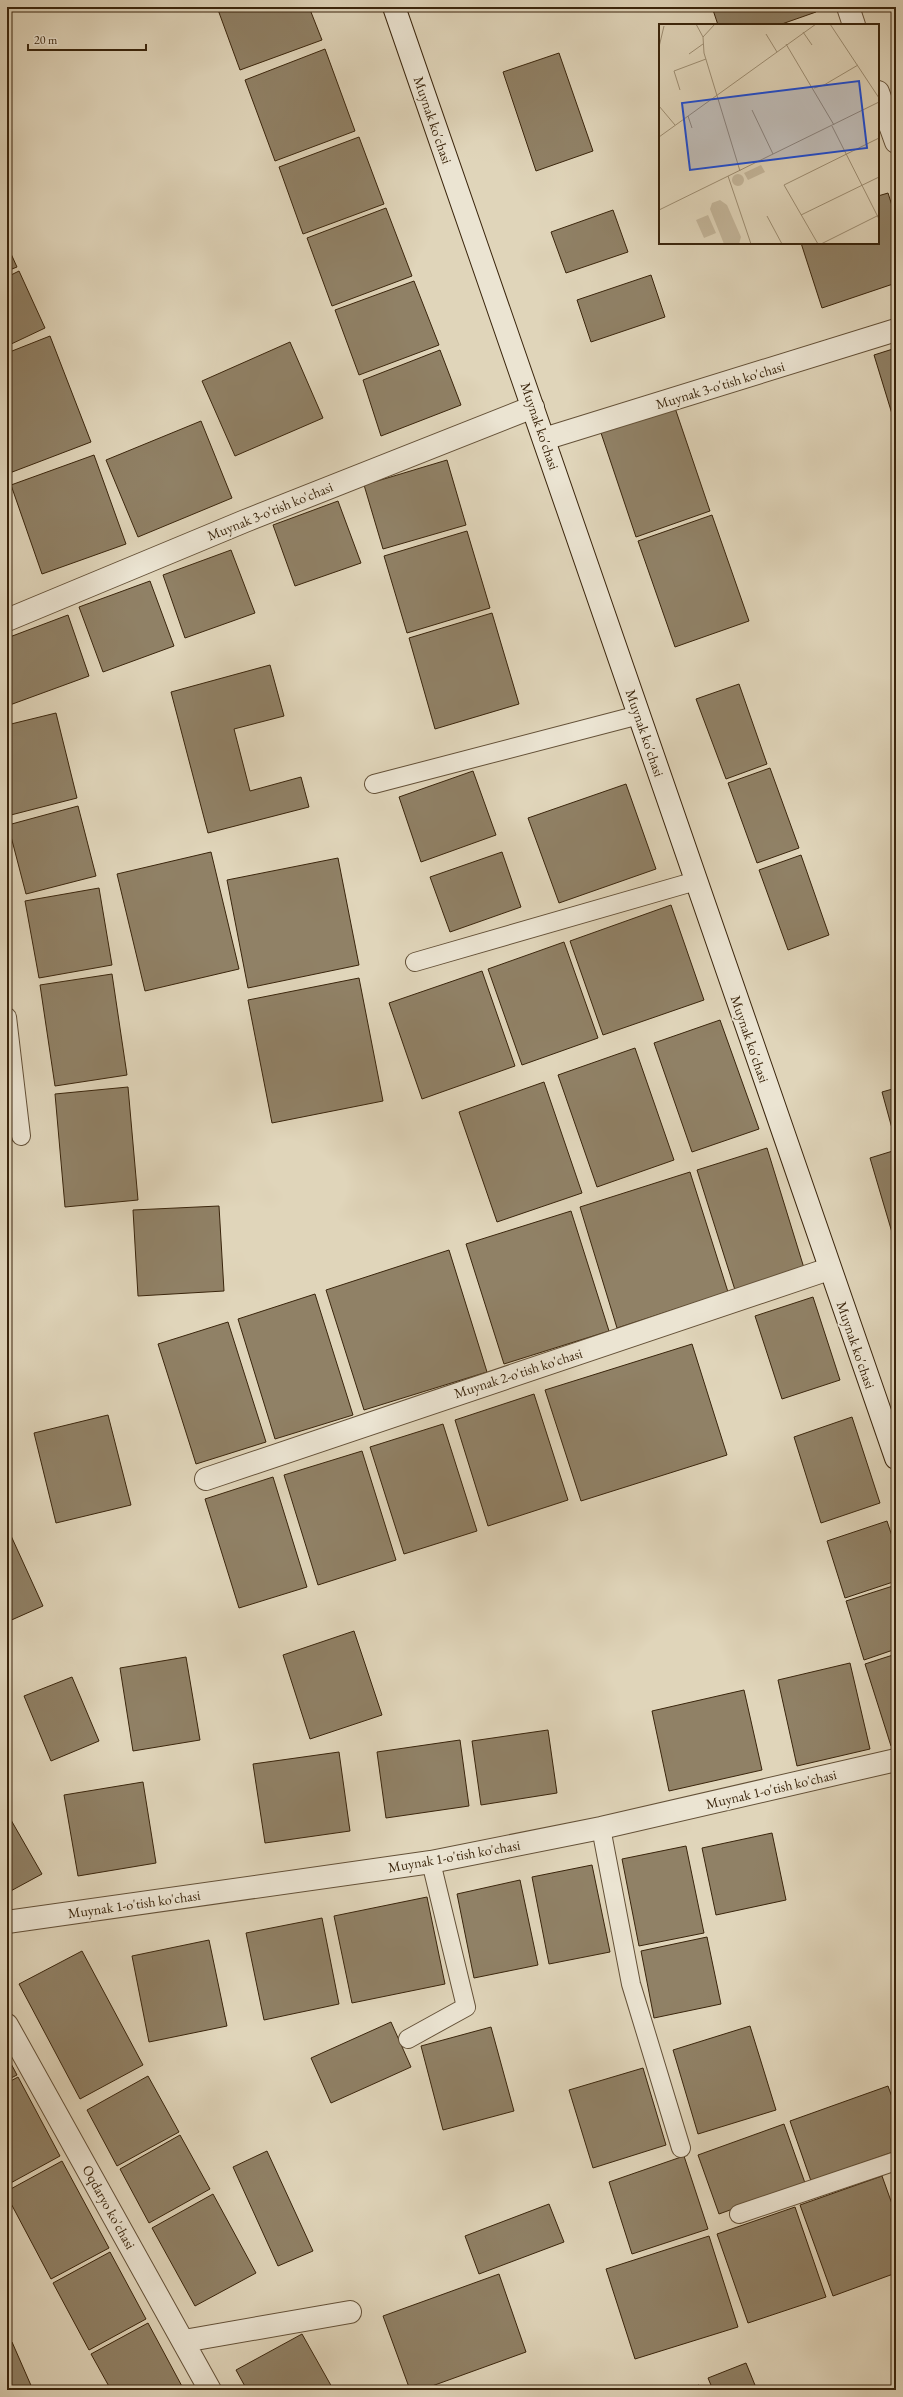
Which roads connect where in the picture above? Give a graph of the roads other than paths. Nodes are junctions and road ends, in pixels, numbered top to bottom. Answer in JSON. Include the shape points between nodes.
{"nodes":[{"id":1,"x":394,"y":7,"type":"edge"},
{"id":2,"x":848,"y":7,"type":"edge"},
{"id":3,"x":854,"y":24,"type":"edge"},
{"id":4,"x":879,"y":95,"type":"edge"},
{"id":5,"x":896,"y":142,"type":"edge"},
{"id":6,"x":896,"y":330,"type":"edge"},
{"id":7,"x":533,"y":407,"type":"junction"},
{"id":8,"x":544,"y":439,"type":"junction"},
{"id":9,"x":8,"y":617,"type":"edge"},
{"id":10,"x":639,"y":715,"type":"junction"},
{"id":11,"x":374,"y":784,"type":"dead end"},
{"id":12,"x":696,"y":881,"type":"junction"},
{"id":13,"x":415,"y":962,"type":"dead end"},
{"id":14,"x":7,"y":1017,"type":"edge"},
{"id":15,"x":21,"y":1136,"type":"dead end"},
{"id":16,"x":829,"y":1269,"type":"junction"},
{"id":17,"x":891,"y":1429,"type":"edge"},
{"id":18,"x":896,"y":1458,"type":"edge"},
{"id":19,"x":206,"y":1479,"type":"dead end"},
{"id":20,"x":896,"y":1760,"type":"edge"},
{"id":21,"x":601,"y":1828,"type":"junction"},
{"id":22,"x":431,"y":1862,"type":"junction"},
{"id":23,"x":7,"y":1922,"type":"edge"},
{"id":24,"x":7,"y":2025,"type":"edge"},
{"id":25,"x":408,"y":2039,"type":"dead end"},
{"id":26,"x":681,"y":2148,"type":"dead end"},
{"id":27,"x":896,"y":2161,"type":"edge"},
{"id":28,"x":739,"y":2214,"type":"dead end"},
{"id":29,"x":350,"y":2312,"type":"dead end"},
{"id":30,"x":184,"y":2341,"type":"junction"},
{"id":31,"x":210,"y":2390,"type":"edge"}],
"edges":[{"from":1,"to":7,"type":"street","name":"Muynak ko'chasi"},
{"from":2,"to":3,"type":"street"},
{"from":4,"to":5,"type":"street"},
{"from":6,"to":8,"type":"street","name":"Muynak 3-o'tish ko'chasi"},
{"from":7,"to":8,"type":"street","name":"Muynak ko'chasi"},
{"from":7,"to":9,"type":"street","name":"Muynak 3-o'tish ko'chasi","via":[[245,520]]},
{"from":8,"to":10,"type":"street","name":"Muynak ko'chasi"},
{"from":10,"to":11,"type":"lane"},
{"from":10,"to":12,"type":"street","name":"Muynak ko'chasi"},
{"from":12,"to":13,"type":"lane"},
{"from":12,"to":16,"type":"street","name":"Muynak ko'chasi"},
{"from":14,"to":15,"type":"lane"},
{"from":16,"to":17,"type":"street","name":"Muynak ko'chasi"},
{"from":16,"to":19,"type":"street","name":"Muynak 2-o'tish ko'chasi"},
{"from":17,"to":18,"type":"street","name":"Muynak ko'chasi"},
{"from":20,"to":21,"type":"street","name":"Muynak 1-o'tish ko'chasi"},
{"from":21,"to":22,"type":"street","name":"Muynak 1-o'tish ko'chasi"},
{"from":21,"to":26,"type":"lane","via":[[631,1984]]},
{"from":22,"to":23,"type":"street","name":"Muynak 1-o'tish ko'chasi"},
{"from":22,"to":25,"type":"lane","via":[[466,2007]]},
{"from":24,"to":30,"type":"street","name":"Oqdaryo ko'chasi"},
{"from":27,"to":28,"type":"lane"},
{"from":29,"to":30,"type":"street"},
{"from":30,"to":31,"type":"street","name":"Oqdaryo ko'chasi"}]}
